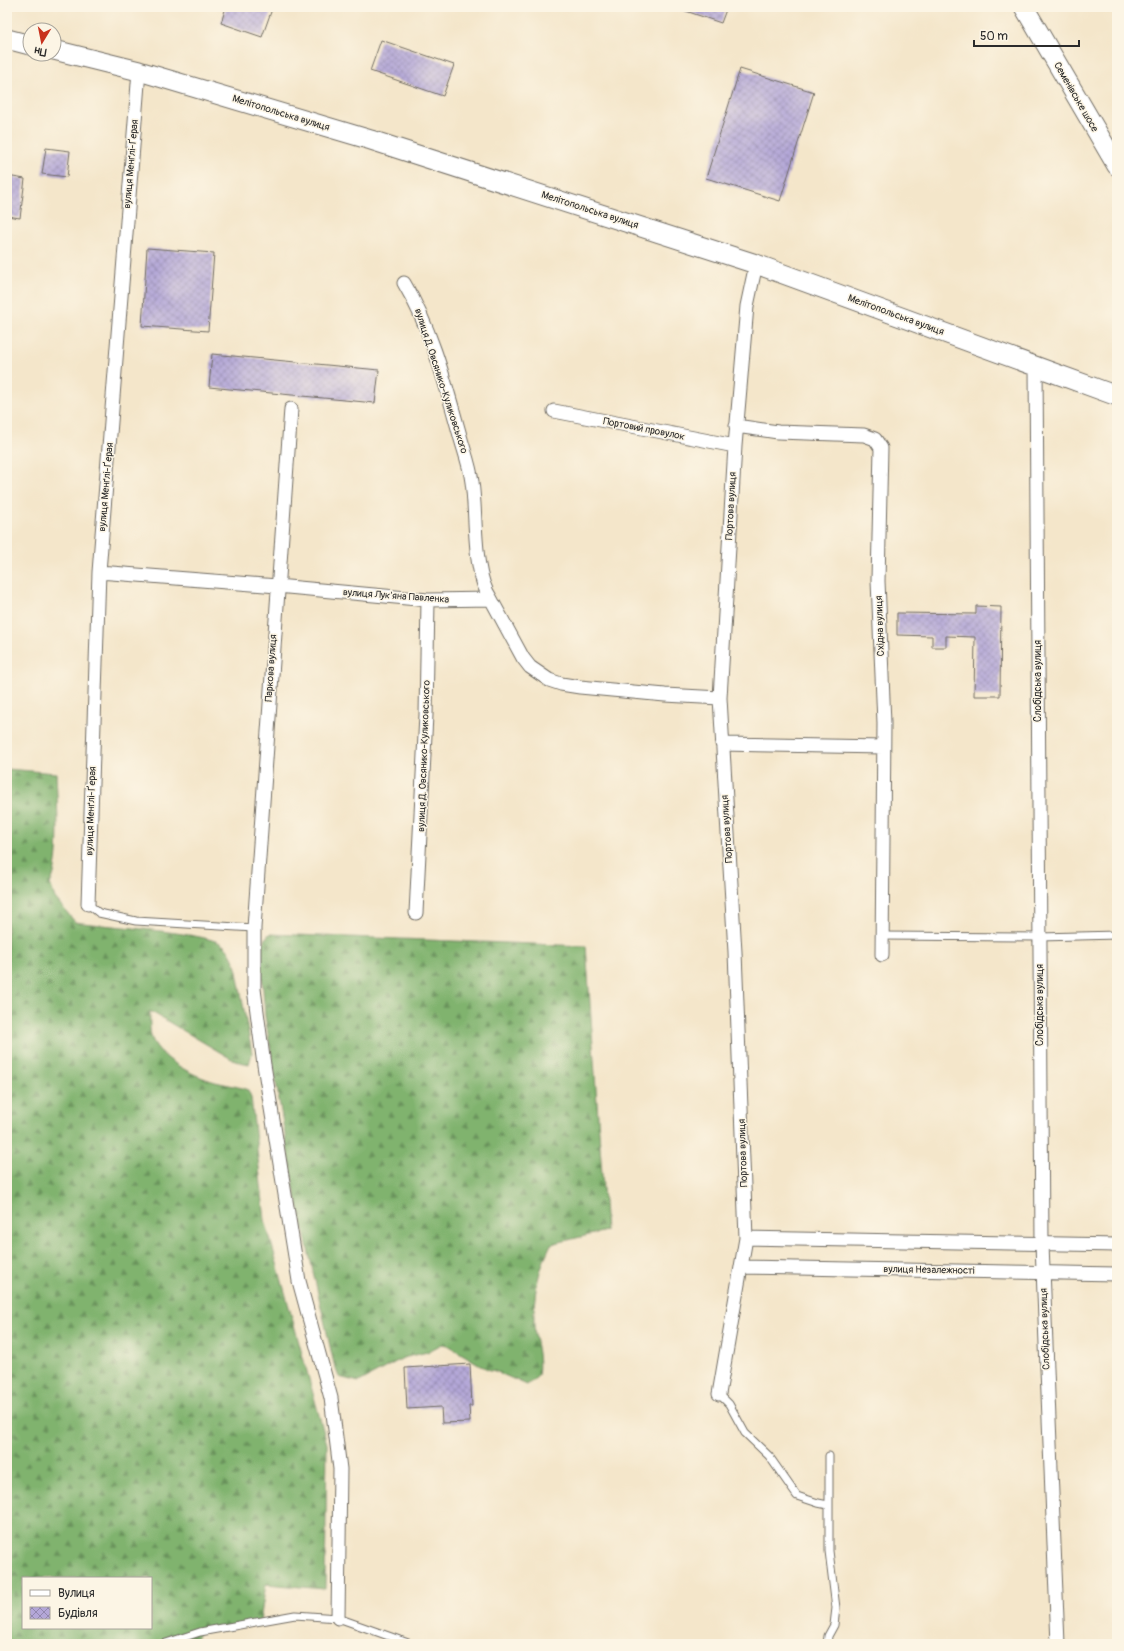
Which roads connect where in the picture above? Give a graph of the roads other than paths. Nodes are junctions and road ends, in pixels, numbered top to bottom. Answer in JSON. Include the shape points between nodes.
{"nodes":[{"id":1,"x":1024,"y":7,"type":"edge"},
{"id":2,"x":7,"y":39,"type":"edge"},
{"id":3,"x":22,"y":43,"type":"edge"},
{"id":4,"x":62,"y":52,"type":"edge"},
{"id":5,"x":139,"y":71,"type":"junction"},
{"id":6,"x":1117,"y":166,"type":"edge"},
{"id":7,"x":756,"y":264,"type":"junction"},
{"id":8,"x":404,"y":283,"type":"dead end"},
{"id":9,"x":1036,"y":366,"type":"junction"},
{"id":10,"x":1117,"y":396,"type":"edge"},
{"id":11,"x":291,"y":409,"type":"dead end"},
{"id":12,"x":554,"y":411,"type":"dead end"},
{"id":13,"x":736,"y":426,"type":"junction"},
{"id":14,"x":735,"y":446,"type":"junction"},
{"id":15,"x":99,"y":572,"type":"junction"},
{"id":16,"x":277,"y":586,"type":"junction"},
{"id":17,"x":491,"y":599,"type":"junction"},
{"id":18,"x":428,"y":600,"type":"junction"},
{"id":19,"x":720,"y":698,"type":"junction"},
{"id":20,"x":722,"y":744,"type":"junction"},
{"id":21,"x":883,"y":747,"type":"junction"},
{"id":22,"x":88,"y":904,"type":"joint"},
{"id":23,"x":416,"y":913,"type":"dead end"},
{"id":24,"x":254,"y":928,"type":"junction"},
{"id":25,"x":1117,"y":935,"type":"edge"},
{"id":26,"x":882,"y":936,"type":"junction"},
{"id":27,"x":1040,"y":937,"type":"junction"},
{"id":28,"x":882,"y":955,"type":"dead end"},
{"id":29,"x":746,"y":1238,"type":"junction"},
{"id":30,"x":1042,"y":1244,"type":"junction"},
{"id":31,"x":1117,"y":1245,"type":"edge"},
{"id":32,"x":741,"y":1267,"type":"junction"},
{"id":33,"x":1043,"y":1272,"type":"junction"},
{"id":34,"x":1117,"y":1274,"type":"edge"},
{"id":35,"x":719,"y":1394,"type":"joint"},
{"id":36,"x":829,"y":1456,"type":"dead end"},
{"id":37,"x":828,"y":1505,"type":"junction"},
{"id":38,"x":338,"y":1618,"type":"junction"},
{"id":39,"x":163,"y":1644,"type":"edge"},
{"id":40,"x":411,"y":1644,"type":"edge"},
{"id":41,"x":827,"y":1644,"type":"edge"},
{"id":42,"x":1058,"y":1644,"type":"edge"}],
"edges":[{"from":1,"to":6,"type":"main road","name":"Семенівське шосе"},
{"from":2,"to":3,"type":"main road"},
{"from":4,"to":5,"type":"main road","name":"Мелітопольська вулиця"},
{"from":5,"to":7,"type":"main road","name":"Мелітопольська вулиця","via":[[371,140]]},
{"from":5,"to":15,"type":"street","name":"вулиця Менґлі-Ґерая"},
{"from":7,"to":9,"type":"main road","name":"Мелітопольська вулиця"},
{"from":7,"to":13,"type":"street","name":"Портова вулиця","via":[[747,306]]},
{"from":8,"to":17,"type":"street","name":"вулиця Д. Овсянико-Куликовського","via":[[417,304],[454,413],[472,481],[478,552],[484,583]]},
{"from":9,"to":10,"type":"main road","name":"Мелітопольська вулиця"},
{"from":9,"to":27,"type":"street","name":"Слобідська вулиця"},
{"from":11,"to":16,"type":"street","name":"Паркова вулиця"},
{"from":12,"to":14,"type":"street","name":"Портовий провулок"},
{"from":13,"to":14,"type":"street","name":"Портова вулиця"},
{"from":13,"to":21,"type":"street","name":"Східна вулиця","via":[[778,432],[864,435],[879,443],[882,454],[878,581]]},
{"from":14,"to":19,"type":"street","name":"Портова вулиця"},
{"from":15,"to":16,"type":"street","name":"вулиця Лук'яна Павленка"},
{"from":15,"to":22,"type":"street","name":"вулиця Менґлі-Ґерая"},
{"from":16,"to":18,"type":"street","name":"вулиця Лук'яна Павленка"},
{"from":16,"to":24,"type":"street","name":"Паркова вулиця"},
{"from":17,"to":18,"type":"street","name":"вулиця Лук'яна Павленка"},
{"from":17,"to":19,"type":"street","via":[[523,658],[530,667],[549,680],[596,689]]},
{"from":18,"to":23,"type":"street","name":"вулиця Д. Овсянико-Куликовського","via":[[426,715]]},
{"from":19,"to":20,"type":"street","name":"Портова вулиця"},
{"from":20,"to":21,"type":"street"},
{"from":20,"to":29,"type":"street","name":"Портова вулиця","via":[[735,952]]},
{"from":21,"to":26,"type":"street","name":"Східна вулиця"},
{"from":22,"to":24,"type":"lane","via":[[99,913],[136,921]]},
{"from":24,"to":38,"type":"street","name":"Паркова вулиця","via":[[254,989],[299,1281],[332,1398],[340,1469]]},
{"from":25,"to":27,"type":"lane"},
{"from":26,"to":27,"type":"lane"},
{"from":26,"to":28,"type":"street","name":"Східна вулиця"},
{"from":27,"to":30,"type":"street","name":"Слобідська вулиця"},
{"from":29,"to":30,"type":"street"},
{"from":29,"to":32,"type":"street","name":"Портова вулиця"},
{"from":30,"to":31,"type":"street"},
{"from":30,"to":33,"type":"street","name":"Слобідська вулиця"},
{"from":32,"to":33,"type":"street","name":"вулиця Незалежності"},
{"from":32,"to":35,"type":"street","name":"Портова вулиця"},
{"from":33,"to":34,"type":"street","name":"вулиця Незалежності"},
{"from":33,"to":42,"type":"street","name":"Слобідська вулиця"},
{"from":35,"to":37,"type":"lane","via":[[729,1404],[745,1433],[774,1462],[798,1496]]},
{"from":36,"to":37,"type":"lane"},
{"from":37,"to":41,"type":"lane","via":[[829,1551],[836,1608],[834,1625]]},
{"from":38,"to":39,"type":"lane","via":[[295,1615],[200,1632]]},
{"from":38,"to":40,"type":"lane"}]}
